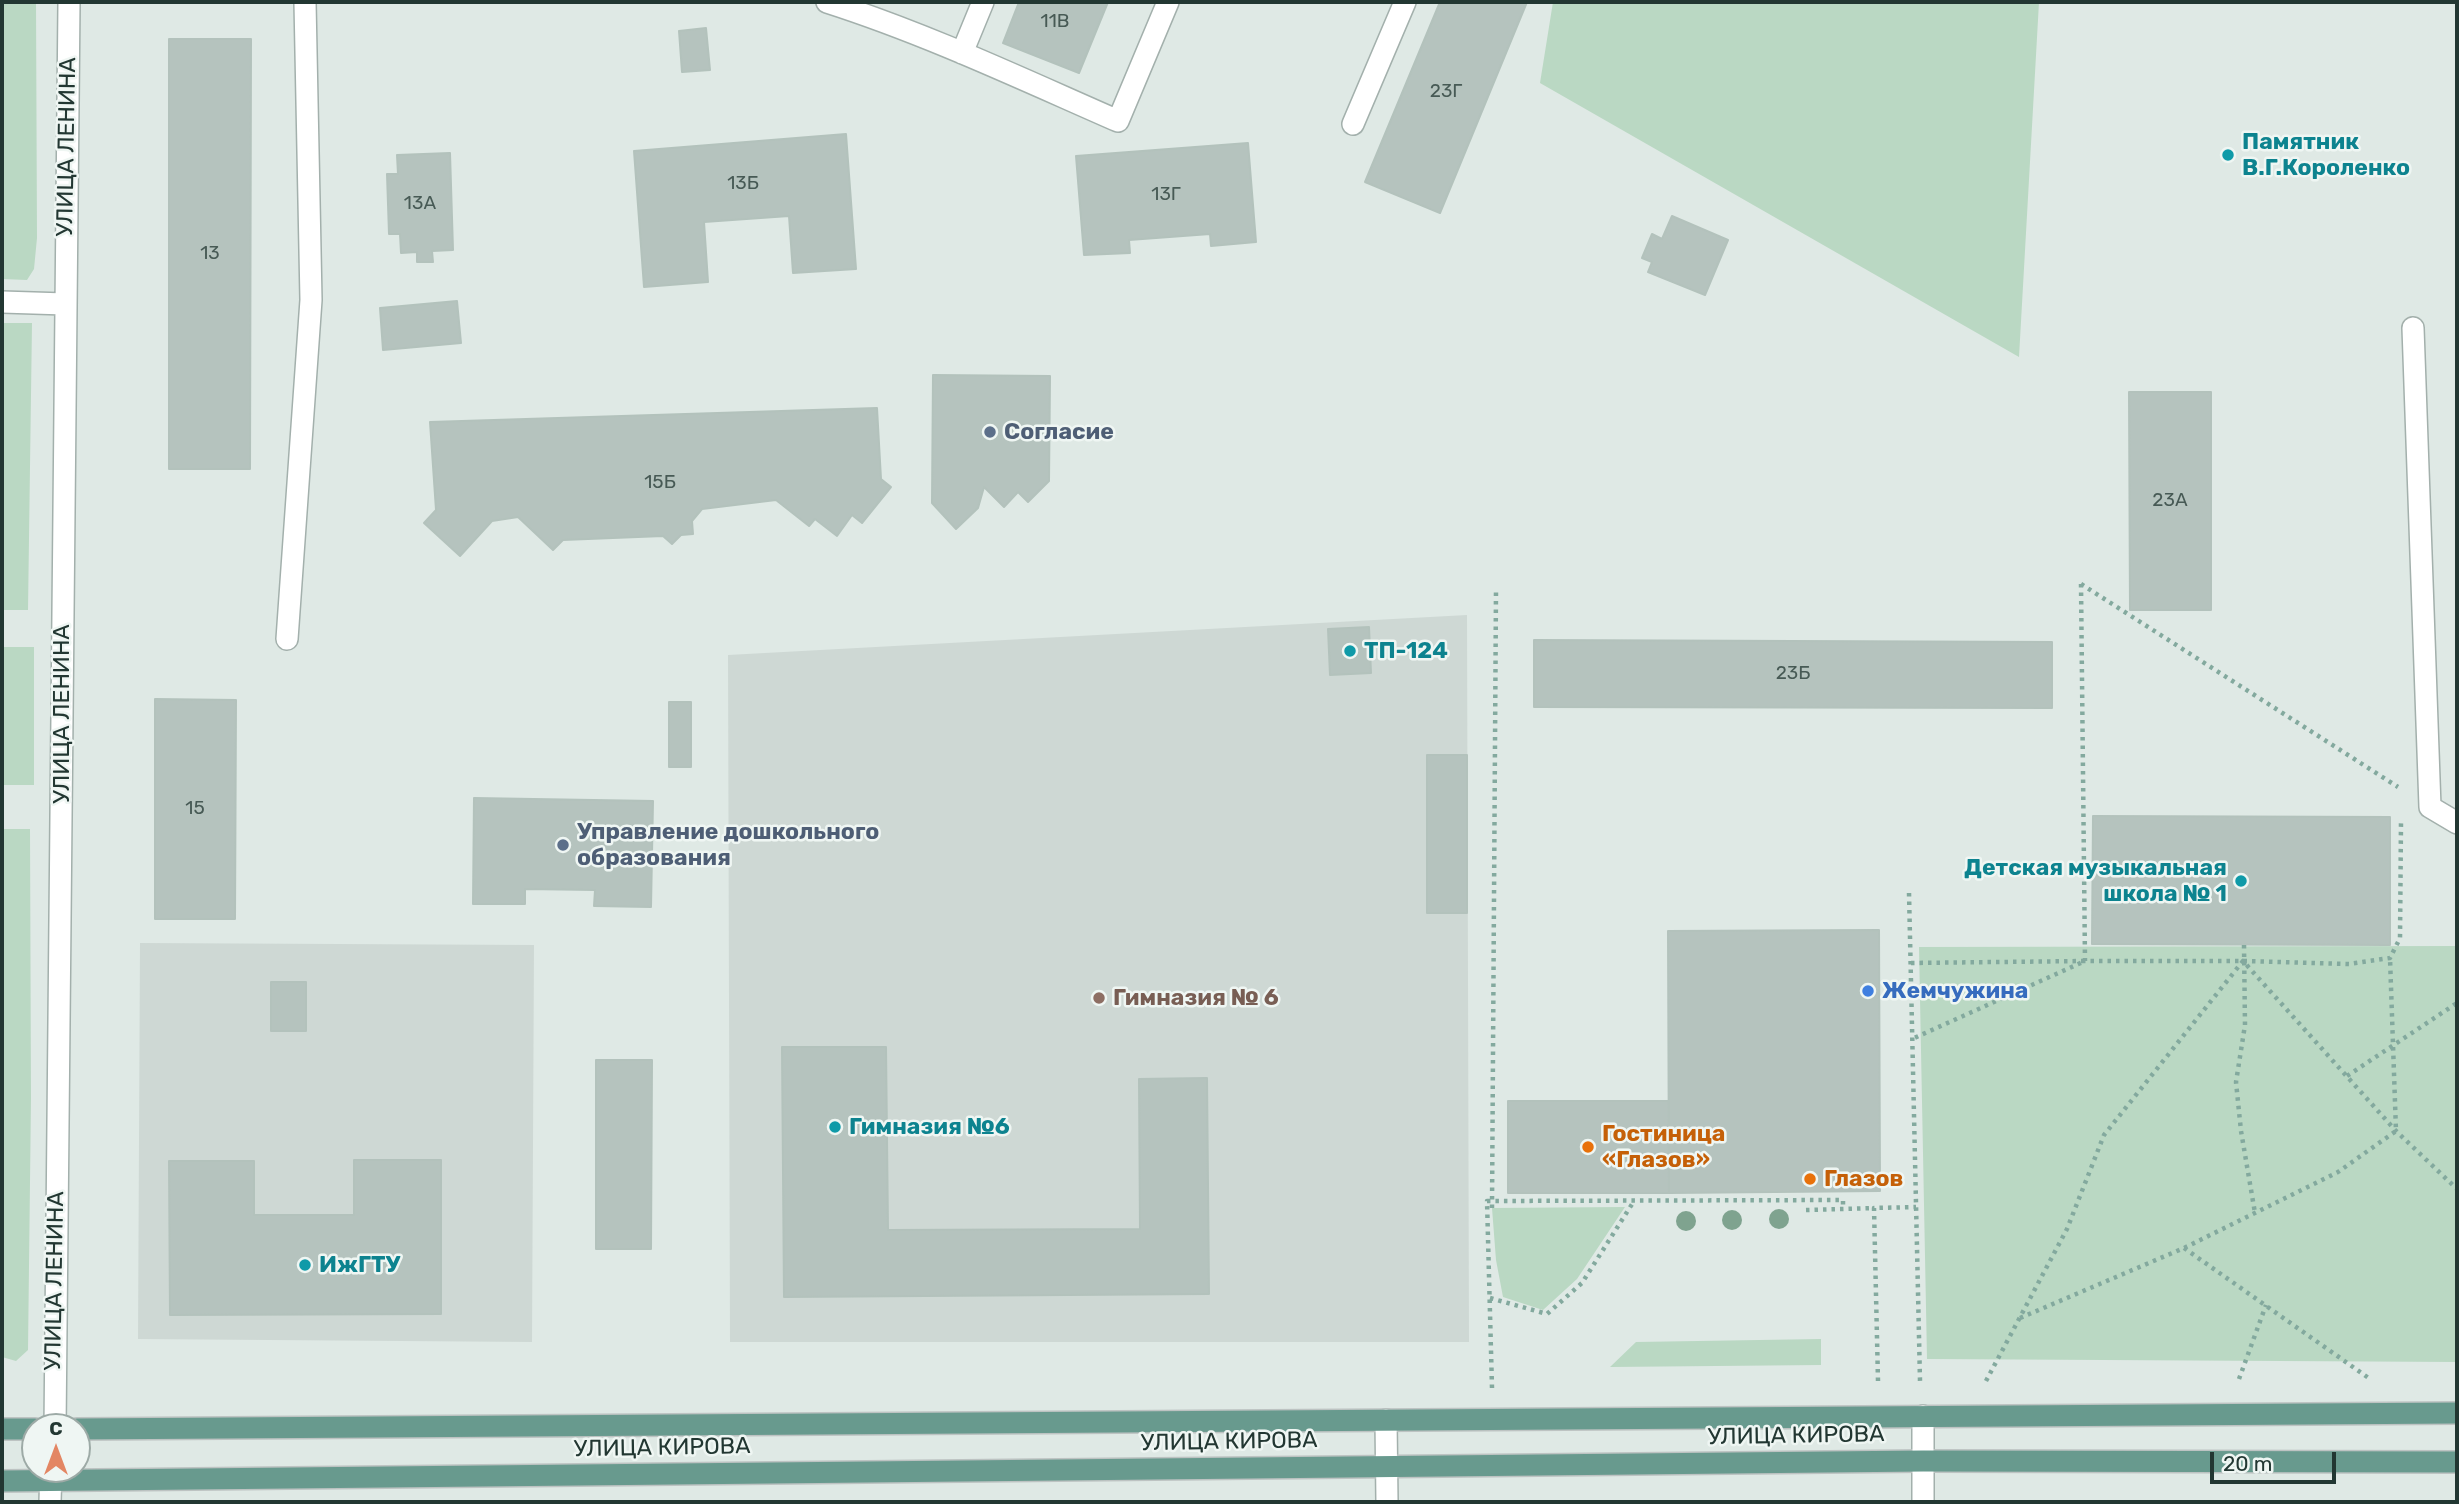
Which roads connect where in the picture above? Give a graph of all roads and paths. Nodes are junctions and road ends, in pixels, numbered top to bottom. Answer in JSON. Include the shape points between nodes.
{"nodes":[{"id":1,"x":69,"y":2,"type":"edge"},
{"id":2,"x":304,"y":2,"type":"edge"},
{"id":3,"x":827,"y":2,"type":"edge"},
{"id":4,"x":983,"y":2,"type":"edge"},
{"id":5,"x":1168,"y":2,"type":"edge"},
{"id":6,"x":1405,"y":2,"type":"edge"},
{"id":7,"x":866,"y":8,"type":"edge"},
{"id":8,"x":962,"y":52,"type":"junction"},
{"id":9,"x":1353,"y":124,"type":"dead end"},
{"id":10,"x":2,"y":302,"type":"edge"},
{"id":11,"x":65,"y":304,"type":"junction"},
{"id":12,"x":2413,"y":328,"type":"dead end"},
{"id":13,"x":1496,"y":590,"type":"dead end"},
{"id":14,"x":287,"y":639,"type":"dead end"},
{"id":15,"x":2430,"y":807,"type":"junction"},
{"id":16,"x":2401,"y":816,"type":"dead end"},
{"id":17,"x":2457,"y":823,"type":"edge"},
{"id":18,"x":1909,"y":893,"type":"dead end"},
{"id":19,"x":2244,"y":945,"type":"dead end"},
{"id":20,"x":2390,"y":958,"type":"junction"},
{"id":21,"x":2085,"y":961,"type":"junction"},
{"id":22,"x":2243,"y":961,"type":"junction"},
{"id":23,"x":1910,"y":963,"type":"junction"},
{"id":24,"x":2457,"y":1003,"type":"edge"},
{"id":25,"x":1912,"y":1039,"type":"junction"},
{"id":26,"x":2392,"y":1047,"type":"junction"},
{"id":27,"x":2347,"y":1076,"type":"junction"},
{"id":28,"x":2396,"y":1130,"type":"junction"},
{"id":29,"x":2457,"y":1189,"type":"edge"},
{"id":30,"x":1634,"y":1200,"type":"junction"},
{"id":31,"x":1492,"y":1201,"type":"junction"},
{"id":32,"x":1492,"y":1208,"type":"dead end"},
{"id":33,"x":1874,"y":1208,"type":"junction"},
{"id":34,"x":1916,"y":1208,"type":"junction"},
{"id":35,"x":1843,"y":1209,"type":"junction"},
{"id":36,"x":1806,"y":1210,"type":"dead end"},
{"id":37,"x":2255,"y":1213,"type":"junction"},
{"id":38,"x":2184,"y":1248,"type":"junction"},
{"id":39,"x":1490,"y":1298,"type":"junction"},
{"id":40,"x":2266,"y":1305,"type":"junction"},
{"id":41,"x":2019,"y":1319,"type":"junction"},
{"id":42,"x":2239,"y":1379,"type":"dead end"},
{"id":43,"x":2370,"y":1379,"type":"dead end"},
{"id":44,"x":1878,"y":1381,"type":"dead end"},
{"id":45,"x":1920,"y":1381,"type":"dead end"},
{"id":46,"x":1986,"y":1381,"type":"dead end"},
{"id":47,"x":1492,"y":1389,"type":"dead end"},
{"id":48,"x":55,"y":1413,"type":"edge"},
{"id":49,"x":2457,"y":1413,"type":"edge"},
{"id":50,"x":1923,"y":1416,"type":"junction"},
{"id":51,"x":1386,"y":1420,"type":"junction"},
{"id":52,"x":2,"y":1429,"type":"edge"},
{"id":53,"x":21,"y":1429,"type":"edge"},
{"id":54,"x":91,"y":1429,"type":"edge"},
{"id":55,"x":1923,"y":1461,"type":"junction"},
{"id":56,"x":2457,"y":1462,"type":"edge"},
{"id":57,"x":1387,"y":1466,"type":"junction"},
{"id":58,"x":2,"y":1481,"type":"edge"},
{"id":59,"x":50,"y":1484,"type":"edge"},
{"id":60,"x":1387,"y":1502,"type":"edge"},
{"id":61,"x":1923,"y":1502,"type":"edge"}],
"edges":[{"from":1,"to":11,"type":"street","name":"УЛИЦА ЛЕНИНА"},
{"from":2,"to":14,"type":"street","via":[[311,300]]},
{"from":3,"to":7,"type":"street"},
{"from":4,"to":8,"type":"street"},
{"from":5,"to":8,"type":"street","via":[[1118,121]]},
{"from":6,"to":9,"type":"street"},
{"from":7,"to":8,"type":"street"},
{"from":10,"to":11,"type":"street"},
{"from":11,"to":48,"type":"street","name":"УЛИЦА ЛЕНИНА"},
{"from":12,"to":15,"type":"street"},
{"from":13,"to":31,"type":"path"},
{"from":15,"to":17,"type":"street"},
{"from":15,"to":21,"type":"path","via":[[2081,584]]},
{"from":16,"to":20,"type":"path","via":[[2400,938]]},
{"from":18,"to":23,"type":"path"},
{"from":19,"to":22,"type":"path"},
{"from":20,"to":22,"type":"path","via":[[2349,964]]},
{"from":20,"to":26,"type":"path"},
{"from":21,"to":22,"type":"path"},
{"from":21,"to":23,"type":"path"},
{"from":21,"to":25,"type":"path"},
{"from":22,"to":27,"type":"path"},
{"from":22,"to":37,"type":"path","via":[[2245,1025],[2236,1082]]},
{"from":22,"to":41,"type":"path","via":[[2104,1135],[2067,1229]]},
{"from":23,"to":25,"type":"path"},
{"from":24,"to":26,"type":"path"},
{"from":25,"to":34,"type":"path"},
{"from":26,"to":27,"type":"path"},
{"from":26,"to":28,"type":"path"},
{"from":27,"to":28,"type":"path"},
{"from":28,"to":29,"type":"path"},
{"from":28,"to":37,"type":"path","via":[[2338,1172]]},
{"from":30,"to":31,"type":"path"},
{"from":30,"to":35,"type":"path","via":[[1843,1200]]},
{"from":30,"to":39,"type":"path","via":[[1582,1283],[1547,1314]]},
{"from":31,"to":32,"type":"path"},
{"from":31,"to":39,"type":"path","via":[[1487,1201]]},
{"from":33,"to":34,"type":"path"},
{"from":33,"to":35,"type":"path"},
{"from":33,"to":44,"type":"path"},
{"from":34,"to":45,"type":"path"},
{"from":35,"to":36,"type":"path"},
{"from":37,"to":38,"type":"path"},
{"from":38,"to":40,"type":"path"},
{"from":38,"to":41,"type":"path"},
{"from":39,"to":47,"type":"path"},
{"from":40,"to":42,"type":"path"},
{"from":40,"to":43,"type":"path"},
{"from":41,"to":46,"type":"path"},
{"from":49,"to":50,"type":"main road","name":"УЛИЦА КИРОВА"},
{"from":50,"to":51,"type":"main road","name":"УЛИЦА КИРОВА"},
{"from":50,"to":55,"type":"street"},
{"from":51,"to":54,"type":"main road","name":"УЛИЦА КИРОВА"},
{"from":51,"to":57,"type":"street"},
{"from":52,"to":53,"type":"main road"},
{"from":55,"to":56,"type":"main road","name":"УЛИЦА КИРОВА"},
{"from":55,"to":57,"type":"main road","name":"УЛИЦА КИРОВА"},
{"from":55,"to":61,"type":"street"},
{"from":57,"to":59,"type":"main road","name":"УЛИЦА КИРОВА"},
{"from":57,"to":60,"type":"street"},
{"from":58,"to":59,"type":"main road","name":"УЛИЦА КИРОВА"}]}
